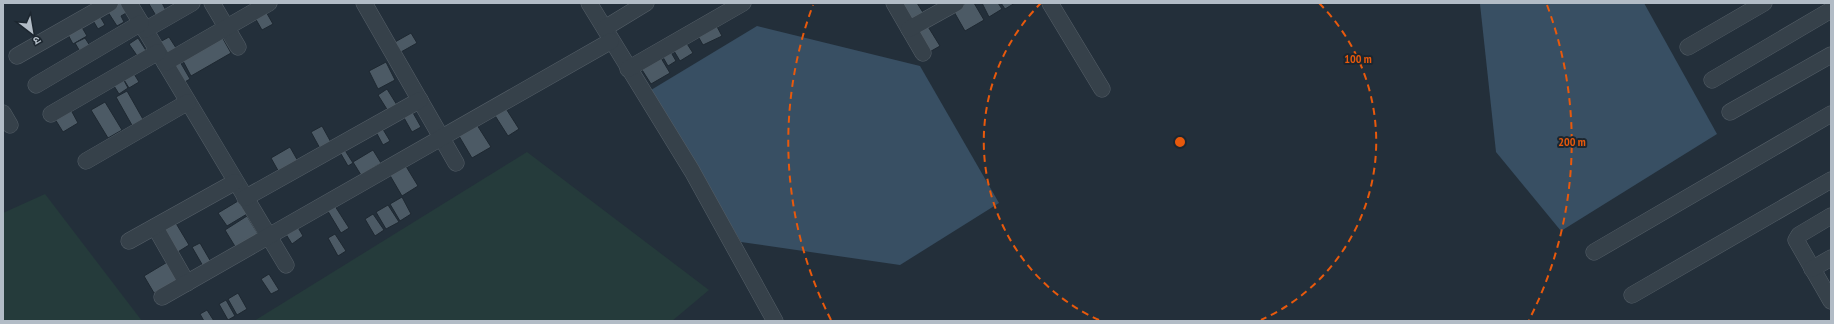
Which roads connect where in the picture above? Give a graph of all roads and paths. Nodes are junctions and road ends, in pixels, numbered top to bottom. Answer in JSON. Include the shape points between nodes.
{"nodes":[{"id":1,"x":110,"y":3,"type":"edge"},
{"id":2,"x":129,"y":3,"type":"edge"},
{"id":3,"x":192,"y":3,"type":"edge"},
{"id":4,"x":212,"y":3,"type":"edge"},
{"id":5,"x":269,"y":3,"type":"edge"},
{"id":6,"x":364,"y":3,"type":"edge"},
{"id":7,"x":589,"y":3,"type":"edge"},
{"id":8,"x":646,"y":3,"type":"edge"},
{"id":9,"x":743,"y":3,"type":"edge"},
{"id":10,"x":894,"y":3,"type":"edge"},
{"id":11,"x":956,"y":3,"type":"edge"},
{"id":12,"x":1050,"y":3,"type":"edge"},
{"id":13,"x":1764,"y":3,"type":"edge"},
{"id":14,"x":1831,"y":10,"type":"edge"},
{"id":15,"x":143,"y":26,"type":"junction"},
{"id":16,"x":226,"y":28,"type":"junction"},
{"id":17,"x":909,"y":29,"type":"junction"},
{"id":18,"x":608,"y":34,"type":"junction"},
{"id":19,"x":238,"y":47,"type":"dead end"},
{"id":20,"x":1688,"y":47,"type":"dead end"},
{"id":21,"x":923,"y":53,"type":"dead end"},
{"id":22,"x":1831,"y":55,"type":"edge"},
{"id":23,"x":17,"y":56,"type":"dead end"},
{"id":24,"x":161,"y":58,"type":"junction"},
{"id":25,"x":628,"y":69,"type":"junction"},
{"id":26,"x":1712,"y":80,"type":"dead end"},
{"id":27,"x":36,"y":85,"type":"dead end"},
{"id":28,"x":1102,"y":89,"type":"dead end"},
{"id":29,"x":420,"y":100,"type":"junction"},
{"id":30,"x":188,"y":102,"type":"junction"},
{"id":31,"x":1730,"y":112,"type":"dead end"},
{"id":32,"x":50,"y":114,"type":"dead end"},
{"id":33,"x":1831,"y":114,"type":"edge"},
{"id":34,"x":442,"y":137,"type":"junction"},
{"id":35,"x":86,"y":161,"type":"dead end"},
{"id":36,"x":456,"y":163,"type":"dead end"},
{"id":37,"x":1831,"y":180,"type":"edge"},
{"id":38,"x":235,"y":182,"type":"junction"},
{"id":39,"x":245,"y":198,"type":"junction"},
{"id":40,"x":1831,"y":216,"type":"edge"},
{"id":41,"x":155,"y":227,"type":"junction"},
{"id":42,"x":268,"y":237,"type":"junction"},
{"id":43,"x":129,"y":241,"type":"dead end"},
{"id":44,"x":1594,"y":252,"type":"dead end"},
{"id":45,"x":1831,"y":258,"type":"edge"},
{"id":46,"x":286,"y":265,"type":"dead end"},
{"id":47,"x":1812,"y":269,"type":"junction"},
{"id":48,"x":187,"y":283,"type":"junction"},
{"id":49,"x":1632,"y":295,"type":"dead end"},
{"id":50,"x":162,"y":297,"type":"dead end"},
{"id":51,"x":1831,"y":301,"type":"edge"},
{"id":52,"x":775,"y":321,"type":"edge"}],
"edges":[{"from":1,"to":23,"type":"street"},
{"from":2,"to":15,"type":"street"},
{"from":3,"to":15,"type":"street"},
{"from":4,"to":16,"type":"street"},
{"from":5,"to":16,"type":"street"},
{"from":6,"to":29,"type":"street"},
{"from":7,"to":18,"type":"street"},
{"from":8,"to":18,"type":"street"},
{"from":9,"to":25,"type":"street"},
{"from":10,"to":17,"type":"street"},
{"from":11,"to":17,"type":"street"},
{"from":12,"to":28,"type":"street"},
{"from":13,"to":20,"type":"street"},
{"from":14,"to":26,"type":"street"},
{"from":15,"to":24,"type":"street"},
{"from":15,"to":27,"type":"street"},
{"from":16,"to":19,"type":"street"},
{"from":16,"to":24,"type":"street"},
{"from":17,"to":21,"type":"street"},
{"from":18,"to":25,"type":"street"},
{"from":18,"to":34,"type":"street","via":[[539,83]]},
{"from":22,"to":31,"type":"street"},
{"from":24,"to":30,"type":"street"},
{"from":24,"to":32,"type":"street"},
{"from":25,"to":52,"type":"street","via":[[692,171]]},
{"from":29,"to":34,"type":"street"},
{"from":29,"to":39,"type":"street"},
{"from":30,"to":35,"type":"street"},
{"from":30,"to":38,"type":"street"},
{"from":33,"to":44,"type":"street"},
{"from":34,"to":36,"type":"street"},
{"from":34,"to":42,"type":"street"},
{"from":37,"to":49,"type":"street"},
{"from":38,"to":39,"type":"street"},
{"from":38,"to":41,"type":"street"},
{"from":39,"to":42,"type":"street"},
{"from":40,"to":47,"type":"street","via":[[1799,235],[1796,240]]},
{"from":41,"to":43,"type":"street"},
{"from":41,"to":48,"type":"street"},
{"from":42,"to":46,"type":"street"},
{"from":42,"to":48,"type":"street"},
{"from":45,"to":47,"type":"street"},
{"from":47,"to":51,"type":"street"},
{"from":48,"to":50,"type":"street"}]}
